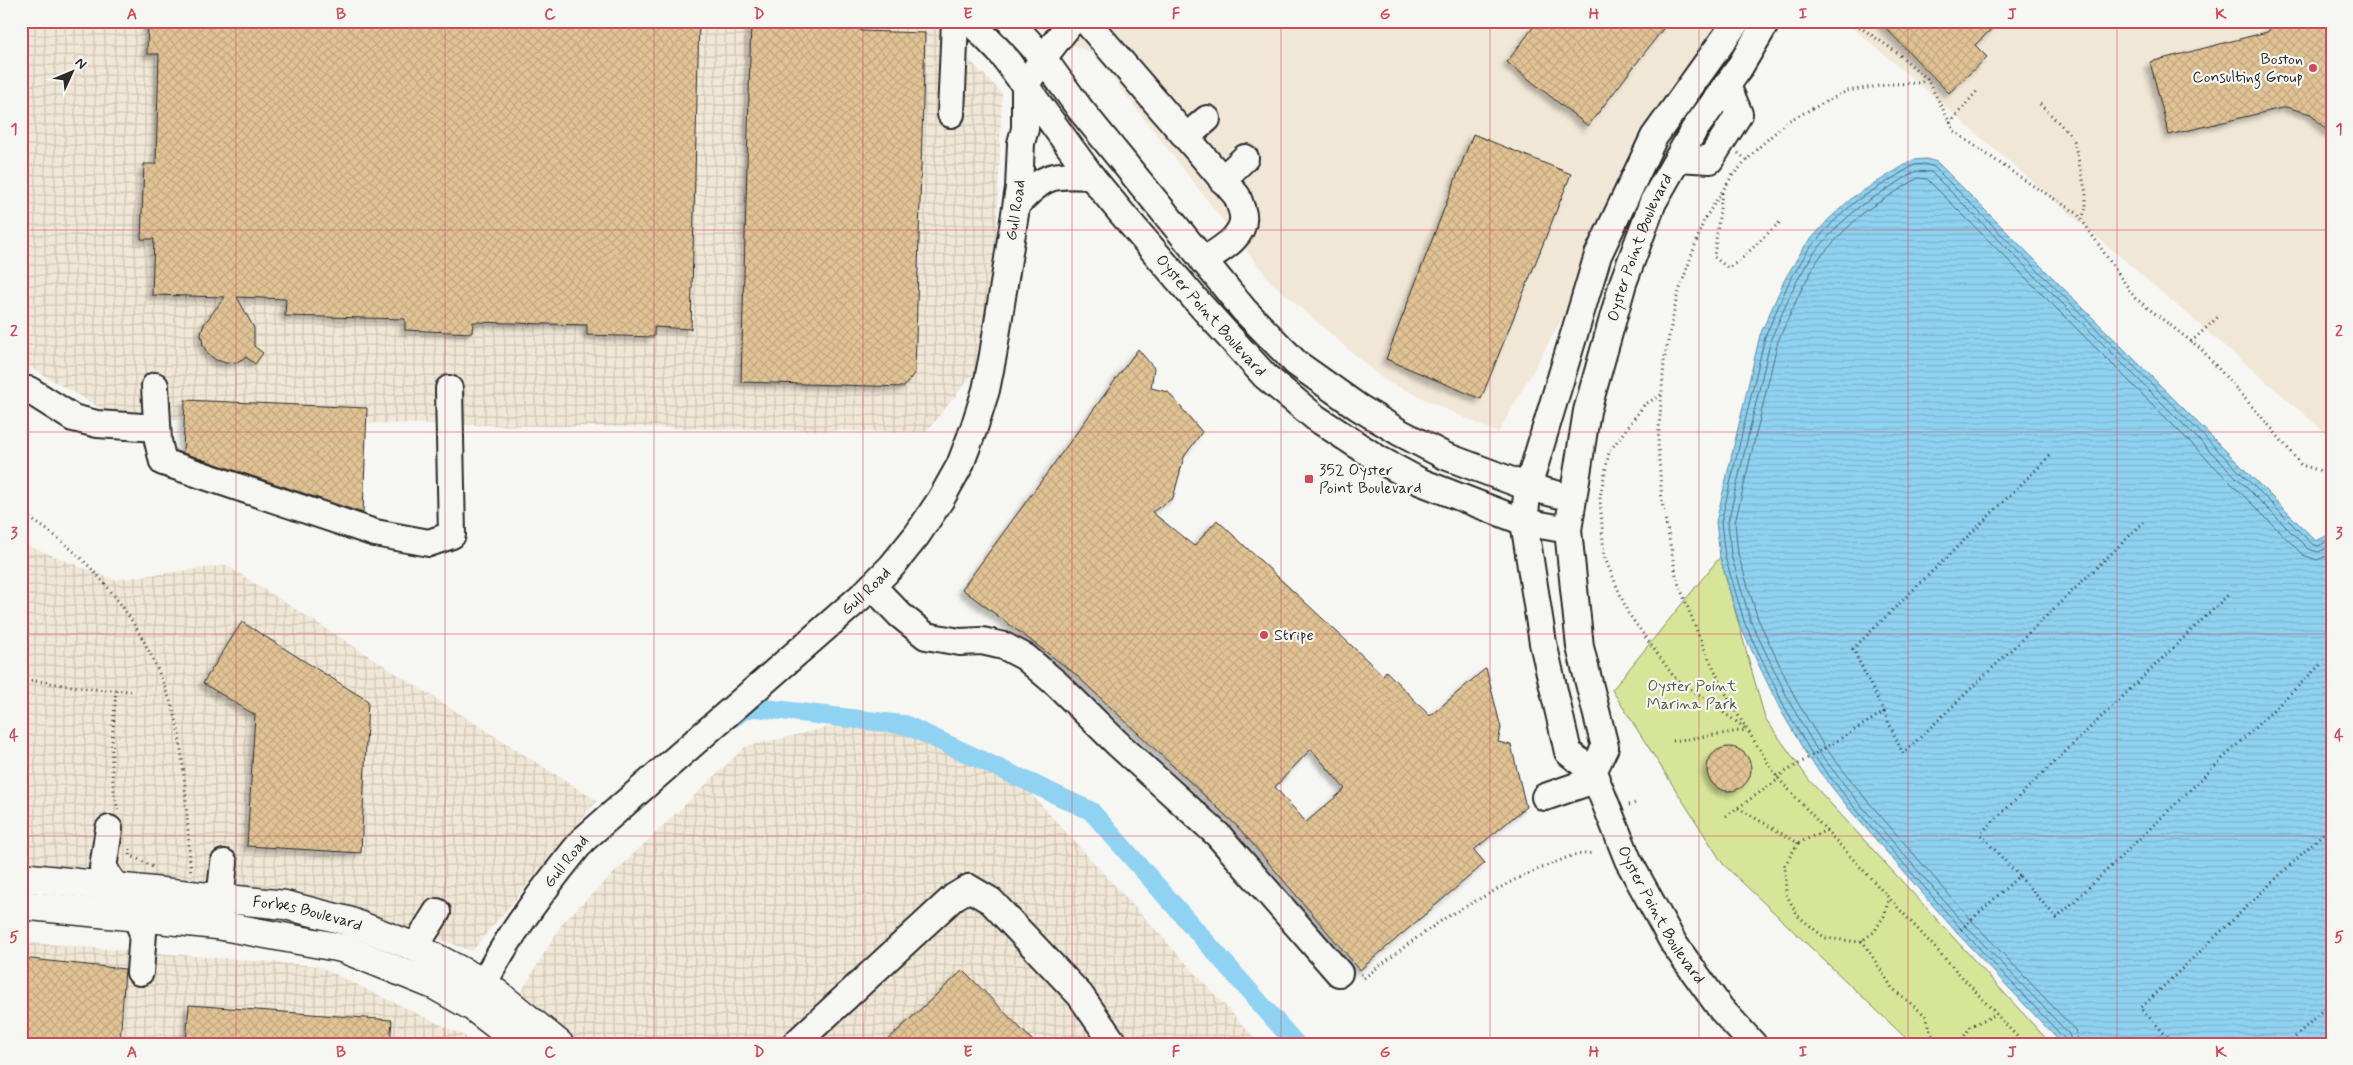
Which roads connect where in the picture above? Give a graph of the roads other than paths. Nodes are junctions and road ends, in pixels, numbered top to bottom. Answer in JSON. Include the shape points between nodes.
{"nodes":[{"id":1,"x":955,"y":21,"type":"edge"},
{"id":2,"x":970,"y":21,"type":"edge"},
{"id":3,"x":1010,"y":21,"type":"edge"},
{"id":4,"x":1072,"y":21,"type":"edge"},
{"id":5,"x":1086,"y":21,"type":"edge"},
{"id":6,"x":1737,"y":21,"type":"edge"},
{"id":7,"x":1767,"y":21,"type":"edge"},
{"id":8,"x":1043,"y":58,"type":"junction"},
{"id":9,"x":1025,"y":86,"type":"junction"},
{"id":10,"x":951,"y":114,"type":"dead end"},
{"id":11,"x":1207,"y":119,"type":"dead end"},
{"id":12,"x":1186,"y":137,"type":"junction"},
{"id":13,"x":1245,"y":158,"type":"dead end"},
{"id":14,"x":1091,"y":176,"type":"junction"},
{"id":15,"x":1222,"y":180,"type":"junction"},
{"id":16,"x":1634,"y":180,"type":"junction"},
{"id":17,"x":1659,"y":192,"type":"junction"},
{"id":18,"x":1017,"y":204,"type":"junction"},
{"id":19,"x":1203,"y":261,"type":"junction"},
{"id":20,"x":155,"y":386,"type":"dead end"},
{"id":21,"x":449,"y":389,"type":"dead end"},
{"id":22,"x":29,"y":390,"type":"dead end"},
{"id":23,"x":157,"y":428,"type":"junction"},
{"id":24,"x":1528,"y":488,"type":"junction"},
{"id":25,"x":1572,"y":498,"type":"junction"},
{"id":26,"x":1524,"y":522,"type":"junction"},
{"id":27,"x":1568,"y":530,"type":"junction"},
{"id":28,"x":872,"y":586,"type":"junction"},
{"id":29,"x":1595,"y":776,"type":"junction"},
{"id":30,"x":1545,"y":797,"type":"dead end"},
{"id":31,"x":114,"y":822,"type":"road end"},
{"id":32,"x":224,"y":864,"type":"dead end"},
{"id":33,"x":21,"y":877,"type":"edge"},
{"id":34,"x":117,"y":887,"type":"junction"},
{"id":35,"x":221,"y":898,"type":"junction"},
{"id":36,"x":21,"y":905,"type":"edge"},
{"id":37,"x":438,"y":912,"type":"dead end"},
{"id":38,"x":350,"y":913,"type":"junction"},
{"id":39,"x":136,"y":917,"type":"junction"},
{"id":40,"x":217,"y":925,"type":"junction"},
{"id":41,"x":415,"y":947,"type":"junction"},
{"id":42,"x":342,"y":948,"type":"junction"},
{"id":43,"x":140,"y":972,"type":"dead end"},
{"id":44,"x":1339,"y":973,"type":"road end"},
{"id":45,"x":478,"y":995,"type":"junction"},
{"id":46,"x":521,"y":1044,"type":"edge"},
{"id":47,"x":559,"y":1044,"type":"edge"},
{"id":48,"x":795,"y":1044,"type":"edge"},
{"id":49,"x":1114,"y":1044,"type":"edge"},
{"id":50,"x":1753,"y":1044,"type":"edge"}],
"edges":[{"from":1,"to":10,"type":"street"},
{"from":2,"to":9,"type":"street","name":"Oyster Point Boulevard","via":[[1002,54]]},
{"from":3,"to":8,"type":"street","name":"Oyster Point Boulevard"},
{"from":4,"to":8,"type":"street"},
{"from":5,"to":12,"type":"street"},
{"from":6,"to":16,"type":"street","name":"Oyster Point Boulevard","via":[[1654,137]]},
{"from":7,"to":17,"type":"street","name":"Oyster Point Boulevard","via":[[1694,130]]},
{"from":8,"to":9,"type":"street"},
{"from":8,"to":19,"type":"street","name":"Oyster Point Boulevard","via":[[1080,109]]},
{"from":9,"to":14,"type":"street","name":"Oyster Point Boulevard"},
{"from":9,"to":18,"type":"street","name":"Gull Road","via":[[1025,129]]},
{"from":11,"to":12,"type":"street"},
{"from":12,"to":15,"type":"street"},
{"from":13,"to":15,"type":"street"},
{"from":14,"to":18,"type":"street","via":[[1051,176],[1032,188]]},
{"from":14,"to":26,"type":"street","name":"Oyster Point Boulevard","via":[[1241,351],[1265,376],[1316,418],[1380,460],[1421,482]]},
{"from":15,"to":19,"type":"street","via":[[1237,196],[1244,216],[1241,230]]},
{"from":16,"to":17,"type":"street"},
{"from":16,"to":24,"type":"street","name":"Oyster Point Boulevard","via":[[1598,255]]},
{"from":17,"to":25,"type":"street","name":"Oyster Point Boulevard","via":[[1623,283],[1586,411]]},
{"from":18,"to":28,"type":"street","name":"Gull Road","via":[[986,390],[960,465],[917,535]]},
{"from":19,"to":24,"type":"street","name":"Oyster Point Boulevard","via":[[1244,310],[1296,363],[1358,407],[1445,456]]},
{"from":20,"to":23,"type":"street"},
{"from":21,"to":23,"type":"street","via":[[452,534],[429,543],[375,533],[163,462]]},
{"from":22,"to":23,"type":"street","via":[[73,418],[97,424]]},
{"from":24,"to":25,"type":"street","name":"Oyster Point Boulevard"},
{"from":24,"to":26,"type":"street","name":"Oyster Point Boulevard"},
{"from":25,"to":27,"type":"street","name":"Oyster Point Boulevard"},
{"from":26,"to":27,"type":"street","name":"Oyster Point Boulevard"},
{"from":26,"to":29,"type":"street","name":"Oyster Point Boulevard","via":[[1544,643],[1568,752]]},
{"from":27,"to":29,"type":"street","name":"Oyster Point Boulevard","via":[[1580,647],[1605,747]]},
{"from":28,"to":44,"type":"street","via":[[926,636],[960,642],[982,641],[1004,646],[1025,657],[1218,835]]},
{"from":28,"to":45,"type":"street","name":"Gull Road","via":[[583,840],[548,883]]},
{"from":29,"to":30,"type":"street"},
{"from":29,"to":50,"type":"street","name":"Oyster Point Boulevard","via":[[1628,860],[1674,944],[1721,1009]]},
{"from":31,"to":34,"type":"street","via":[[103,868]]},
{"from":32,"to":35,"type":"street"},
{"from":33,"to":34,"type":"main road","name":"Forbes Boulevard"},
{"from":34,"to":35,"type":"main road","name":"Forbes Boulevard"},
{"from":34,"to":39,"type":"street"},
{"from":35,"to":38,"type":"main road","name":"Forbes Boulevard"},
{"from":35,"to":40,"type":"street"},
{"from":36,"to":39,"type":"main road","name":"Forbes Boulevard"},
{"from":37,"to":41,"type":"street"},
{"from":38,"to":41,"type":"main road","name":"Forbes Boulevard"},
{"from":38,"to":42,"type":"street"},
{"from":39,"to":40,"type":"main road","name":"Forbes Boulevard"},
{"from":39,"to":43,"type":"street","via":[[143,934]]},
{"from":40,"to":42,"type":"main road","name":"Forbes Boulevard"},
{"from":41,"to":45,"type":"main road","name":"Forbes Boulevard"},
{"from":42,"to":45,"type":"main road","name":"Forbes Boulevard","via":[[434,985]]},
{"from":45,"to":46,"type":"main road","name":"Forbes Boulevard"},
{"from":45,"to":47,"type":"main road","name":"Forbes Boulevard"},
{"from":48,"to":49,"type":"street","via":[[954,897],[969,888],[991,901],[1080,995]]}]}
